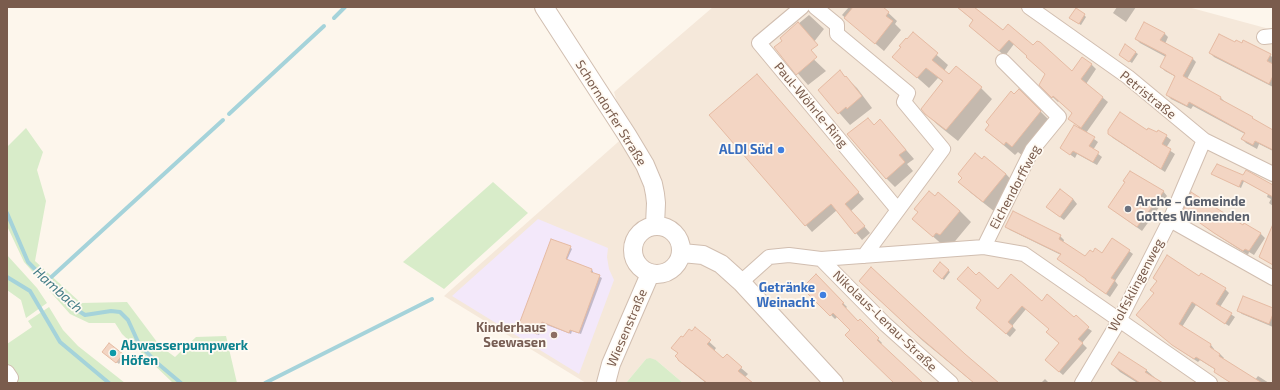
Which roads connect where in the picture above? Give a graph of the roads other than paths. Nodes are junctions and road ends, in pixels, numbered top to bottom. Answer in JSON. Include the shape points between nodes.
{"nodes":[{"id":1,"x":544,"y":7,"type":"edge"},
{"id":2,"x":802,"y":7,"type":"edge"},
{"id":3,"x":815,"y":7,"type":"edge"},
{"id":4,"x":1028,"y":7,"type":"edge"},
{"id":5,"x":1003,"y":61,"type":"dead end"},
{"id":6,"x":1204,"y":140,"type":"junction"},
{"id":7,"x":1273,"y":174,"type":"edge"},
{"id":8,"x":898,"y":210,"type":"junction"},
{"id":9,"x":1170,"y":220,"type":"junction"},
{"id":10,"x":655,"y":225,"type":"junction"},
{"id":11,"x":984,"y":247,"type":"junction"},
{"id":12,"x":682,"y":253,"type":"junction"},
{"id":13,"x":864,"y":256,"type":"junction"},
{"id":14,"x":821,"y":259,"type":"junction"},
{"id":15,"x":650,"y":274,"type":"junction"},
{"id":16,"x":1273,"y":278,"type":"edge"},
{"id":17,"x":741,"y":282,"type":"junction"},
{"id":18,"x":1119,"y":321,"type":"junction"},
{"id":19,"x":606,"y":383,"type":"edge"},
{"id":20,"x":834,"y":383,"type":"edge"},
{"id":21,"x":950,"y":383,"type":"edge"},
{"id":22,"x":1082,"y":383,"type":"edge"},
{"id":23,"x":1210,"y":383,"type":"edge"}],
"edges":[{"from":1,"to":10,"type":"street","name":"Schorndorfer Straße","via":[[645,165],[656,194]]},
{"from":2,"to":8,"type":"street","name":"Paul-Wöhrle-Ring","via":[[759,43]]},
{"from":3,"to":8,"type":"street","via":[[837,25],[837,34],[908,93],[904,102],[943,149]]},
{"from":4,"to":6,"type":"street","name":"Petristraße","via":[[1128,77]]},
{"from":5,"to":11,"type":"street","name":"Eichendorffweg","via":[[1059,117],[1032,150]]},
{"from":6,"to":7,"type":"street","name":"Petristraße"},
{"from":6,"to":9,"type":"street","name":"Wolfsklingenweg"},
{"from":8,"to":13,"type":"street"},
{"from":9,"to":16,"type":"street"},
{"from":9,"to":18,"type":"street","name":"Wolfsklingenweg"},
{"from":10,"to":12,"type":"street","via":[[672,230],[677,236]]},
{"from":10,"to":15,"type":"street","via":[[636,236],[632,249],[637,263]]},
{"from":11,"to":13,"type":"street"},
{"from":11,"to":18,"type":"street","via":[[1024,254]]},
{"from":12,"to":15,"type":"street","via":[[671,270],[661,274]]},
{"from":12,"to":17,"type":"street","via":[[703,255],[721,264]]},
{"from":13,"to":14,"type":"street"},
{"from":14,"to":17,"type":"street","via":[[789,255],[769,257]]},
{"from":14,"to":21,"type":"street","name":"Nikolaus-Lenau-Straße","via":[[885,324]]},
{"from":15,"to":19,"type":"street","name":"Wiesenstraße"},
{"from":17,"to":20,"type":"street"},
{"from":18,"to":22,"type":"street","name":"Wolfsklingenweg"},
{"from":18,"to":23,"type":"street"}]}
